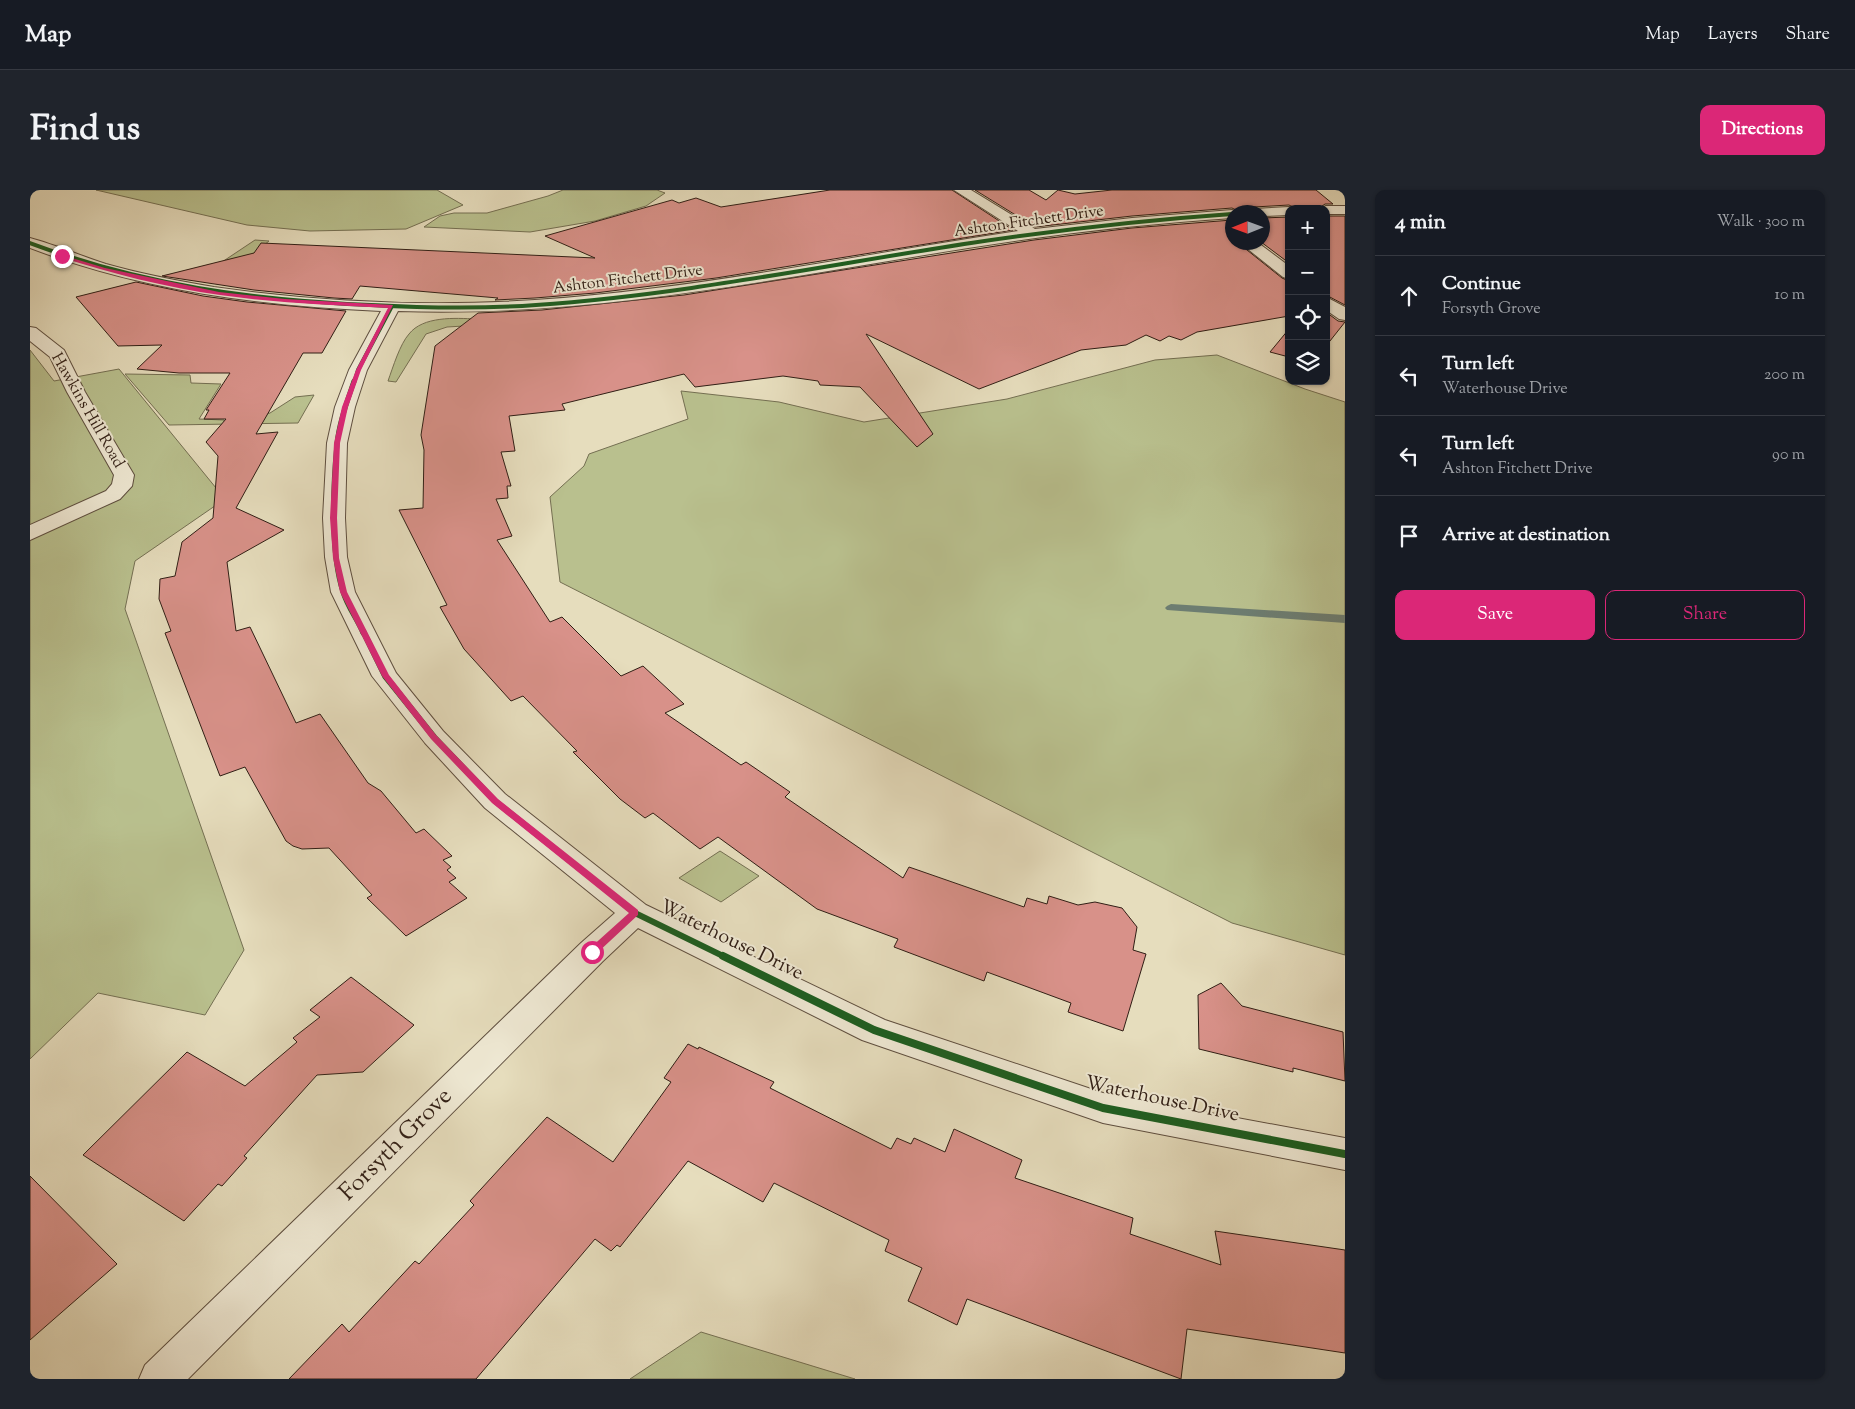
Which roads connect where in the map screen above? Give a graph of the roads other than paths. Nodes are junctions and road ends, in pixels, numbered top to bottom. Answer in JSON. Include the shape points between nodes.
{"nodes":[{"id":1,"x":962,"y":190,"type":"edge"},
{"id":2,"x":1330,"y":210,"type":"edge"},
{"id":3,"x":1345,"y":210,"type":"edge"},
{"id":4,"x":1285,"y":211,"type":"edge"},
{"id":5,"x":1270,"y":212,"type":"edge"},
{"id":6,"x":1225,"y":220,"type":"edge"},
{"id":7,"x":1032,"y":234,"type":"junction"},
{"id":8,"x":30,"y":243,"type":"edge"},
{"id":9,"x":1257,"y":250,"type":"edge"},
{"id":10,"x":1285,"y":271,"type":"edge"},
{"id":11,"x":1330,"y":305,"type":"edge"},
{"id":12,"x":392,"y":306,"type":"junction"},
{"id":13,"x":1345,"y":315,"type":"edge"},
{"id":14,"x":30,"y":332,"type":"edge"},
{"id":15,"x":30,"y":532,"type":"edge"},
{"id":16,"x":635,"y":913,"type":"junction"},
{"id":17,"x":1345,"y":1154,"type":"edge"},
{"id":18,"x":159,"y":1379,"type":"edge"}],
"edges":[{"from":1,"to":7,"type":"street"},
{"from":2,"to":3,"type":"street"},
{"from":4,"to":5,"type":"street"},
{"from":6,"to":7,"type":"street","name":"Ashton Fitchett Drive","via":[[1211,216]]},
{"from":7,"to":12,"type":"street","name":"Ashton Fitchett Drive","via":[[651,294],[535,305]]},
{"from":8,"to":12,"type":"street","name":"Ashton Fitchett Drive","via":[[104,270],[219,294]]},
{"from":9,"to":10,"type":"street"},
{"from":11,"to":13,"type":"street"},
{"from":12,"to":16,"type":"street","name":"Waterhouse Drive","via":[[358,370],[337,443],[334,518],[336,558],[343,592],[385,676],[434,737],[495,801]]},
{"from":14,"to":15,"type":"street","name":"Hawkins Hill Road","via":[[58,354],[124,475],[122,486],[113,495]]},
{"from":16,"to":17,"type":"street","name":"Waterhouse Drive","via":[[874,1030],[1103,1108]]},
{"from":16,"to":18,"type":"street","name":"Forsyth Grove"}]}
